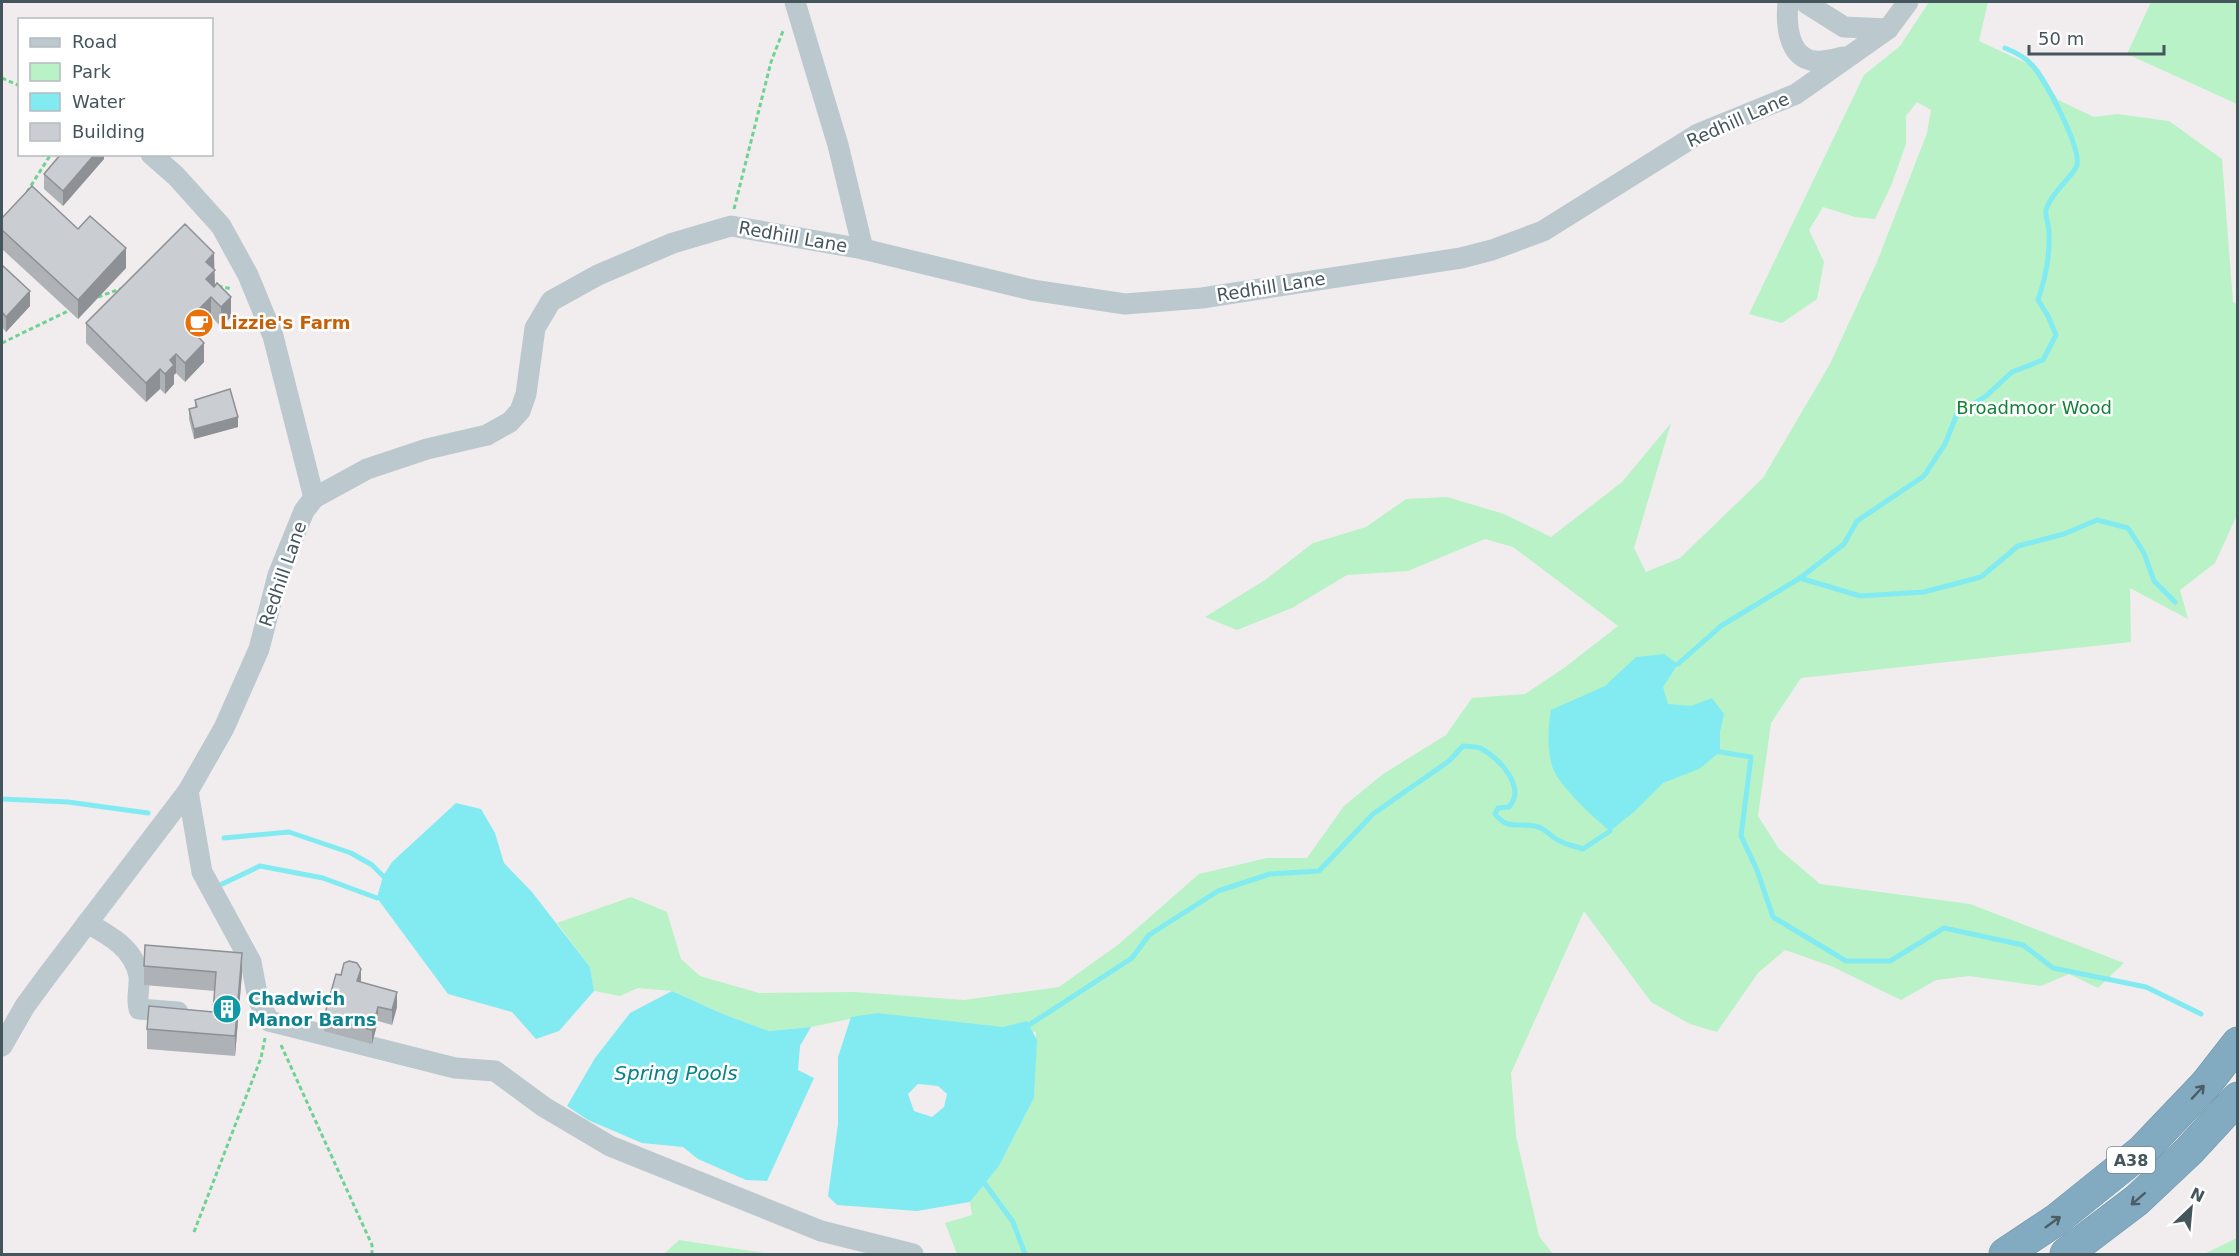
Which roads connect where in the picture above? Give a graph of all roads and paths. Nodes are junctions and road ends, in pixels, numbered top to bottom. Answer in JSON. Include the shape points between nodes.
{"nodes":[{"id":1,"x":795,"y":2,"type":"edge"},
{"id":2,"x":1797,"y":2,"type":"edge"},
{"id":3,"x":1908,"y":2,"type":"edge"},
{"id":4,"x":786,"y":22,"type":"dead end"},
{"id":5,"x":1888,"y":29,"type":"junction"},
{"id":6,"x":1852,"y":54,"type":"junction"},
{"id":7,"x":2,"y":78,"type":"edge"},
{"id":8,"x":18,"y":85,"type":"edge"},
{"id":9,"x":50,"y":156,"type":"edge"},
{"id":10,"x":153,"y":156,"type":"edge"},
{"id":11,"x":26,"y":193,"type":"edge"},
{"id":12,"x":731,"y":226,"type":"junction"},
{"id":13,"x":863,"y":249,"type":"junction"},
{"id":14,"x":132,"y":286,"type":"edge"},
{"id":15,"x":216,"y":286,"type":"edge"},
{"id":16,"x":256,"y":294,"type":"junction"},
{"id":17,"x":92,"y":300,"type":"edge"},
{"id":18,"x":72,"y":309,"type":"edge"},
{"id":19,"x":2,"y":343,"type":"edge"},
{"id":20,"x":314,"y":498,"type":"junction"},
{"id":21,"x":188,"y":791,"type":"junction"},
{"id":22,"x":87,"y":923,"type":"junction"},
{"id":23,"x":187,"y":1012,"type":"edge"},
{"id":24,"x":269,"y":1021,"type":"junction"},
{"id":25,"x":2238,"y":1043,"type":"edge"},
{"id":26,"x":2,"y":1046,"type":"edge"},
{"id":27,"x":2238,"y":1098,"type":"edge"},
{"id":28,"x":194,"y":1232,"type":"dead end"},
{"id":29,"x":372,"y":1254,"type":"edge"},
{"id":30,"x":913,"y":1254,"type":"edge"},
{"id":31,"x":2005,"y":1254,"type":"edge"},
{"id":32,"x":2066,"y":1254,"type":"edge"}],
"edges":[{"from":1,"to":13,"type":"street","via":[[838,145]]},
{"from":2,"to":5,"type":"street","via":[[1844,27]]},
{"from":2,"to":6,"type":"street","via":[[1786,19],[1793,45],[1802,55],[1811,61],[1824,61]]},
{"from":3,"to":5,"type":"street","name":"Redhill Lane"},
{"from":4,"to":12,"type":"path","via":[[771,62]]},
{"from":5,"to":6,"type":"street","name":"Redhill Lane"},
{"from":6,"to":13,"type":"street","name":"Redhill Lane","via":[[1796,94],[1698,134],[1543,231],[1461,258],[1203,298],[1125,304],[1032,290]]},
{"from":7,"to":8,"type":"path"},
{"from":9,"to":11,"type":"path"},
{"from":10,"to":16,"type":"street","via":[[221,226]]},
{"from":12,"to":13,"type":"street","name":"Redhill Lane"},
{"from":12,"to":20,"type":"street","name":"Redhill Lane","via":[[598,275],[551,301],[535,328],[526,394],[520,411],[510,422],[487,435],[427,448],[367,469]]},
{"from":14,"to":17,"type":"path"},
{"from":15,"to":16,"type":"path"},
{"from":16,"to":20,"type":"street","via":[[273,336]]},
{"from":18,"to":19,"type":"path"},
{"from":20,"to":21,"type":"street","name":"Redhill Lane","via":[[304,511],[279,575],[259,649],[224,728]]},
{"from":21,"to":22,"type":"street","name":"Redhill Lane"},
{"from":21,"to":24,"type":"street","via":[[202,872],[251,962],[258,999]]},
{"from":22,"to":23,"type":"street","via":[[117,940],[129,953],[139,976],[140,1009]]},
{"from":22,"to":26,"type":"street","name":"Redhill Lane","via":[[25,1006]]},
{"from":24,"to":28,"type":"path","via":[[261,1058]]},
{"from":24,"to":29,"type":"path","via":[[372,1245]]},
{"from":24,"to":30,"type":"street","via":[[455,1068],[495,1071],[544,1107],[610,1146],[821,1232]]},
{"from":31,"to":25,"type":"highway","number":"A38","one_way":true,"via":[[2056,1220],[2143,1150]]},
{"from":27,"to":32,"type":"highway","number":"A38","one_way":true,"via":[[2137,1200]]}]}
